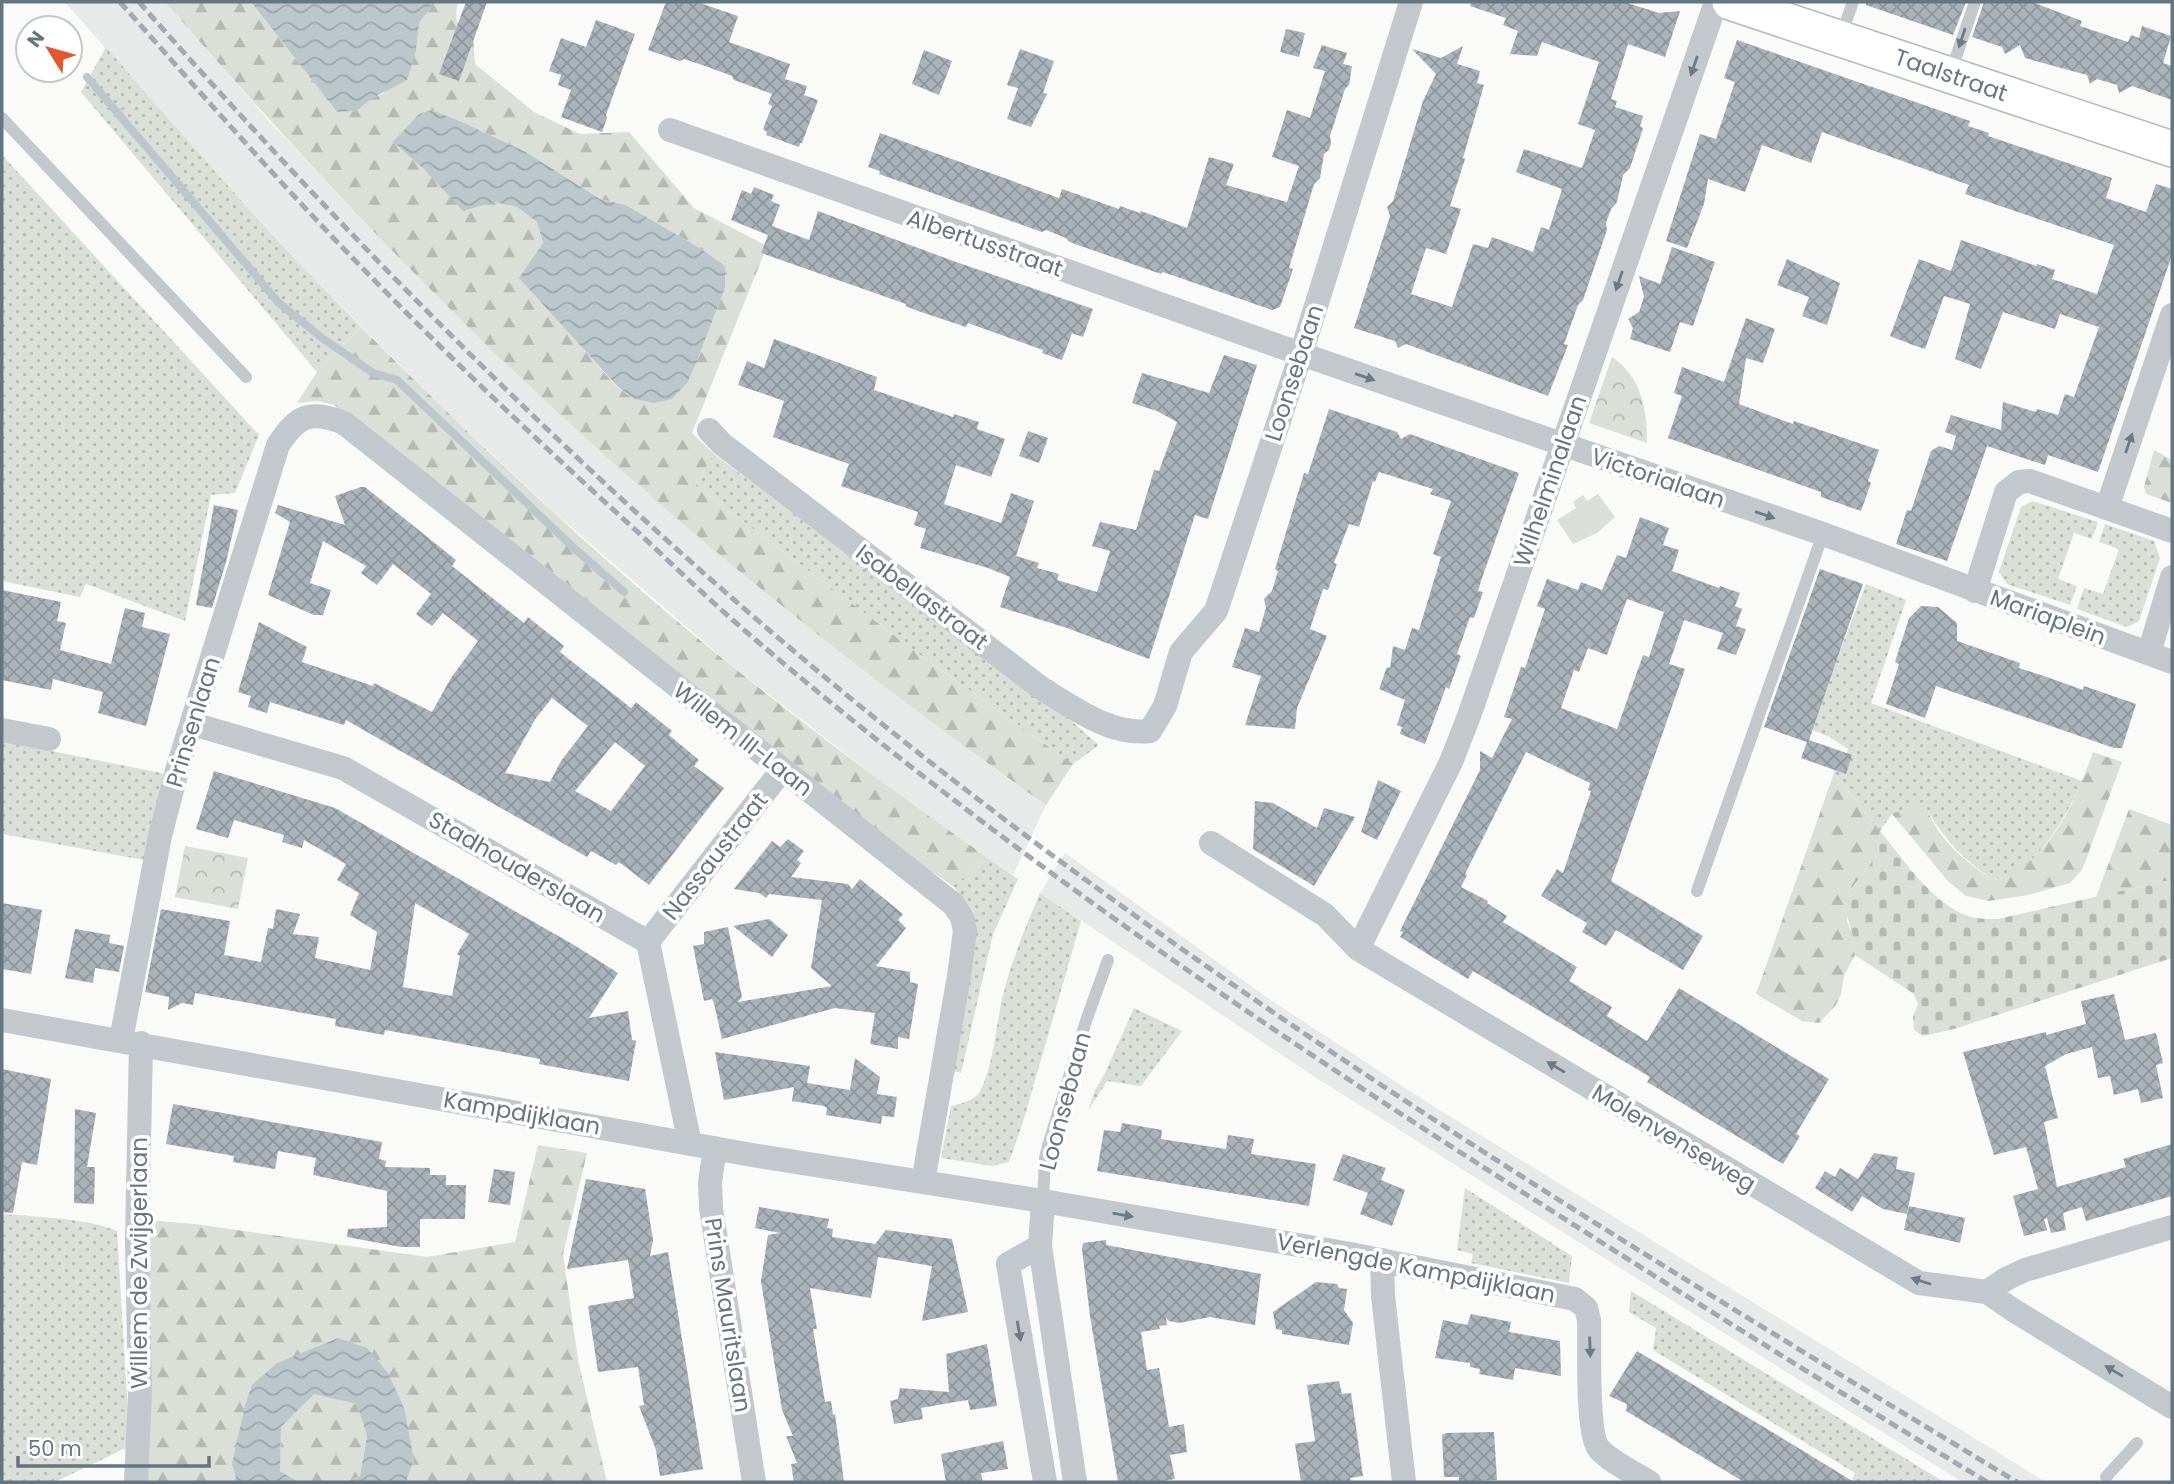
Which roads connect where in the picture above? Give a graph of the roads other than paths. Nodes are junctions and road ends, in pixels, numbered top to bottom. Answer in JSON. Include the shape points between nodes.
{"nodes":[{"id":1,"x":1411,"y":2,"type":"edge"},
{"id":2,"x":1716,"y":2,"type":"edge"},
{"id":3,"x":1730,"y":2,"type":"edge"},
{"id":4,"x":1853,"y":2,"type":"edge"},
{"id":5,"x":1975,"y":2,"type":"edge"},
{"id":6,"x":1840,"y":38,"type":"junction"},
{"id":7,"x":1950,"y":75,"type":"junction"},
{"id":8,"x":2,"y":118,"type":"edge"},
{"id":9,"x":670,"y":131,"type":"dead end"},
{"id":10,"x":2172,"y":149,"type":"edge"},
{"id":11,"x":2172,"y":316,"type":"edge"},
{"id":12,"x":1301,"y":355,"type":"junction"},
{"id":13,"x":246,"y":377,"type":"dead end"},
{"id":14,"x":303,"y":419,"type":"joint"},
{"id":15,"x":709,"y":430,"type":"dead end"},
{"id":16,"x":1563,"y":445,"type":"junction"},
{"id":17,"x":2107,"y":508,"type":"junction"},
{"id":18,"x":2172,"y":531,"type":"edge"},
{"id":19,"x":1823,"y":534,"type":"junction"},
{"id":20,"x":2172,"y":577,"type":"edge"},
{"id":21,"x":1975,"y":590,"type":"junction"},
{"id":22,"x":2161,"y":658,"type":"edge"},
{"id":23,"x":193,"y":724,"type":"junction"},
{"id":24,"x":2,"y":730,"type":"edge"},
{"id":25,"x":1150,"y":731,"type":"joint"},
{"id":26,"x":49,"y":739,"type":"dead end"},
{"id":27,"x":782,"y":770,"type":"junction"},
{"id":28,"x":1211,"y":843,"type":"dead end"},
{"id":29,"x":1697,"y":891,"type":"dead end"},
{"id":30,"x":648,"y":942,"type":"junction"},
{"id":31,"x":1358,"y":949,"type":"junction"},
{"id":32,"x":1108,"y":960,"type":"dead end"},
{"id":33,"x":2,"y":1020,"type":"edge"},
{"id":34,"x":131,"y":1042,"type":"junction"},
{"id":35,"x":690,"y":1144,"type":"junction"},
{"id":36,"x":715,"y":1148,"type":"junction"},
{"id":37,"x":923,"y":1182,"type":"junction"},
{"id":38,"x":1043,"y":1201,"type":"junction"},
{"id":39,"x":2172,"y":1227,"type":"edge"},
{"id":40,"x":1040,"y":1246,"type":"junction"},
{"id":41,"x":1382,"y":1260,"type":"junction"},
{"id":42,"x":1987,"y":1292,"type":"junction"},
{"id":43,"x":2172,"y":1407,"type":"edge"},
{"id":44,"x":2137,"y":1443,"type":"dead end"},
{"id":45,"x":2106,"y":1477,"type":"dead end"},
{"id":46,"x":136,"y":1482,"type":"edge"},
{"id":47,"x":754,"y":1482,"type":"edge"},
{"id":48,"x":1045,"y":1482,"type":"edge"},
{"id":49,"x":1075,"y":1482,"type":"edge"},
{"id":50,"x":1404,"y":1482,"type":"edge"},
{"id":51,"x":1649,"y":1482,"type":"edge"}],
"edges":[{"from":1,"to":12,"type":"street","name":"Loonsebaan"},
{"from":2,"to":16,"type":"street","name":"Wilhelminalaan","one_way":true},
{"from":3,"to":6,"type":"main road","name":"Taalstraat"},
{"from":4,"to":6,"type":"lane"},
{"from":5,"to":7,"type":"lane","one_way":true},
{"from":6,"to":7,"type":"main road","name":"Taalstraat"},
{"from":7,"to":10,"type":"main road","name":"Taalstraat"},
{"from":8,"to":13,"type":"lane"},
{"from":9,"to":12,"type":"street","name":"Albertusstraat"},
{"from":17,"to":11,"type":"street","one_way":true},
{"from":12,"to":16,"type":"street","name":"Victorialaan","one_way":true},
{"from":12,"to":25,"type":"street","name":"Loonsebaan","via":[[1216,611],[1181,652],[1165,706]]},
{"from":14,"to":23,"type":"street","name":"Prinsenlaan","via":[[295,422],[278,445]]},
{"from":14,"to":27,"type":"street","name":"Willem III-Laan","via":[[327,416],[344,423]]},
{"from":15,"to":25,"type":"street","name":"Isabellastraat","via":[[1041,688],[1082,713],[1129,733]]},
{"from":16,"to":19,"type":"street","name":"Victorialaan","one_way":true},
{"from":16,"to":31,"type":"street","name":"Wilhelminalaan","via":[[1451,762]]},
{"from":17,"to":18,"type":"street","name":"Mariaplein"},
{"from":17,"to":21,"type":"street","name":"Mariaplein","via":[[2030,481],[2019,482],[2007,492]]},
{"from":19,"to":21,"type":"street","name":"Victorialaan"},
{"from":19,"to":29,"type":"lane"},
{"from":20,"to":22,"type":"street","name":"Mariaplein"},
{"from":21,"to":22,"type":"street","name":"Mariaplein"},
{"from":23,"to":30,"type":"street","name":"Stadhouderslaan","via":[[343,768]]},
{"from":23,"to":34,"type":"street","name":"Prinsenlaan","via":[[160,836]]},
{"from":24,"to":26,"type":"street"},
{"from":27,"to":30,"type":"street","name":"Nassaustraat"},
{"from":27,"to":37,"type":"street","name":"Willem III-Laan","via":[[953,904],[962,917],[965,931],[959,976]]},
{"from":28,"to":31,"type":"street","name":"Molenvenseweg","via":[[1325,915]]},
{"from":30,"to":35,"type":"street"},
{"from":42,"to":31,"type":"street","name":"Molenvenseweg","one_way":true,"via":[[1919,1283]]},
{"from":32,"to":38,"type":"lane","name":"Loonsebaan","via":[[1048,1146]]},
{"from":33,"to":34,"type":"street","name":"Kampdijklaan"},
{"from":34,"to":35,"type":"street","name":"Kampdijklaan"},
{"from":34,"to":46,"type":"street","name":"Willem de Zwijgerlaan","via":[[140,1394]]},
{"from":35,"to":36,"type":"street","name":"Kampdijklaan"},
{"from":36,"to":37,"type":"street","name":"Kampdijklaan"},
{"from":36,"to":47,"type":"street","name":"Prins Mauritslaan","via":[[711,1208]]},
{"from":37,"to":38,"type":"street","name":"Kampdijklaan"},
{"from":38,"to":40,"type":"street","name":"Loonsebaan"},
{"from":38,"to":41,"type":"street","name":"Verlengde Kampdijklaan","one_way":true},
{"from":39,"to":42,"type":"street","via":[[2025,1269]]},
{"from":40,"to":48,"type":"street","one_way":true,"via":[[1008,1264]]},
{"from":40,"to":49,"type":"street","name":"Loonsebaan"},
{"from":41,"to":50,"type":"street"},
{"from":41,"to":51,"type":"street","name":"Verlengde Kampdijklaan","one_way":true,"via":[[1560,1296],[1586,1308],[1592,1429],[1597,1447]]},
{"from":43,"to":42,"type":"street","one_way":true},
{"from":44,"to":45,"type":"lane"}]}
